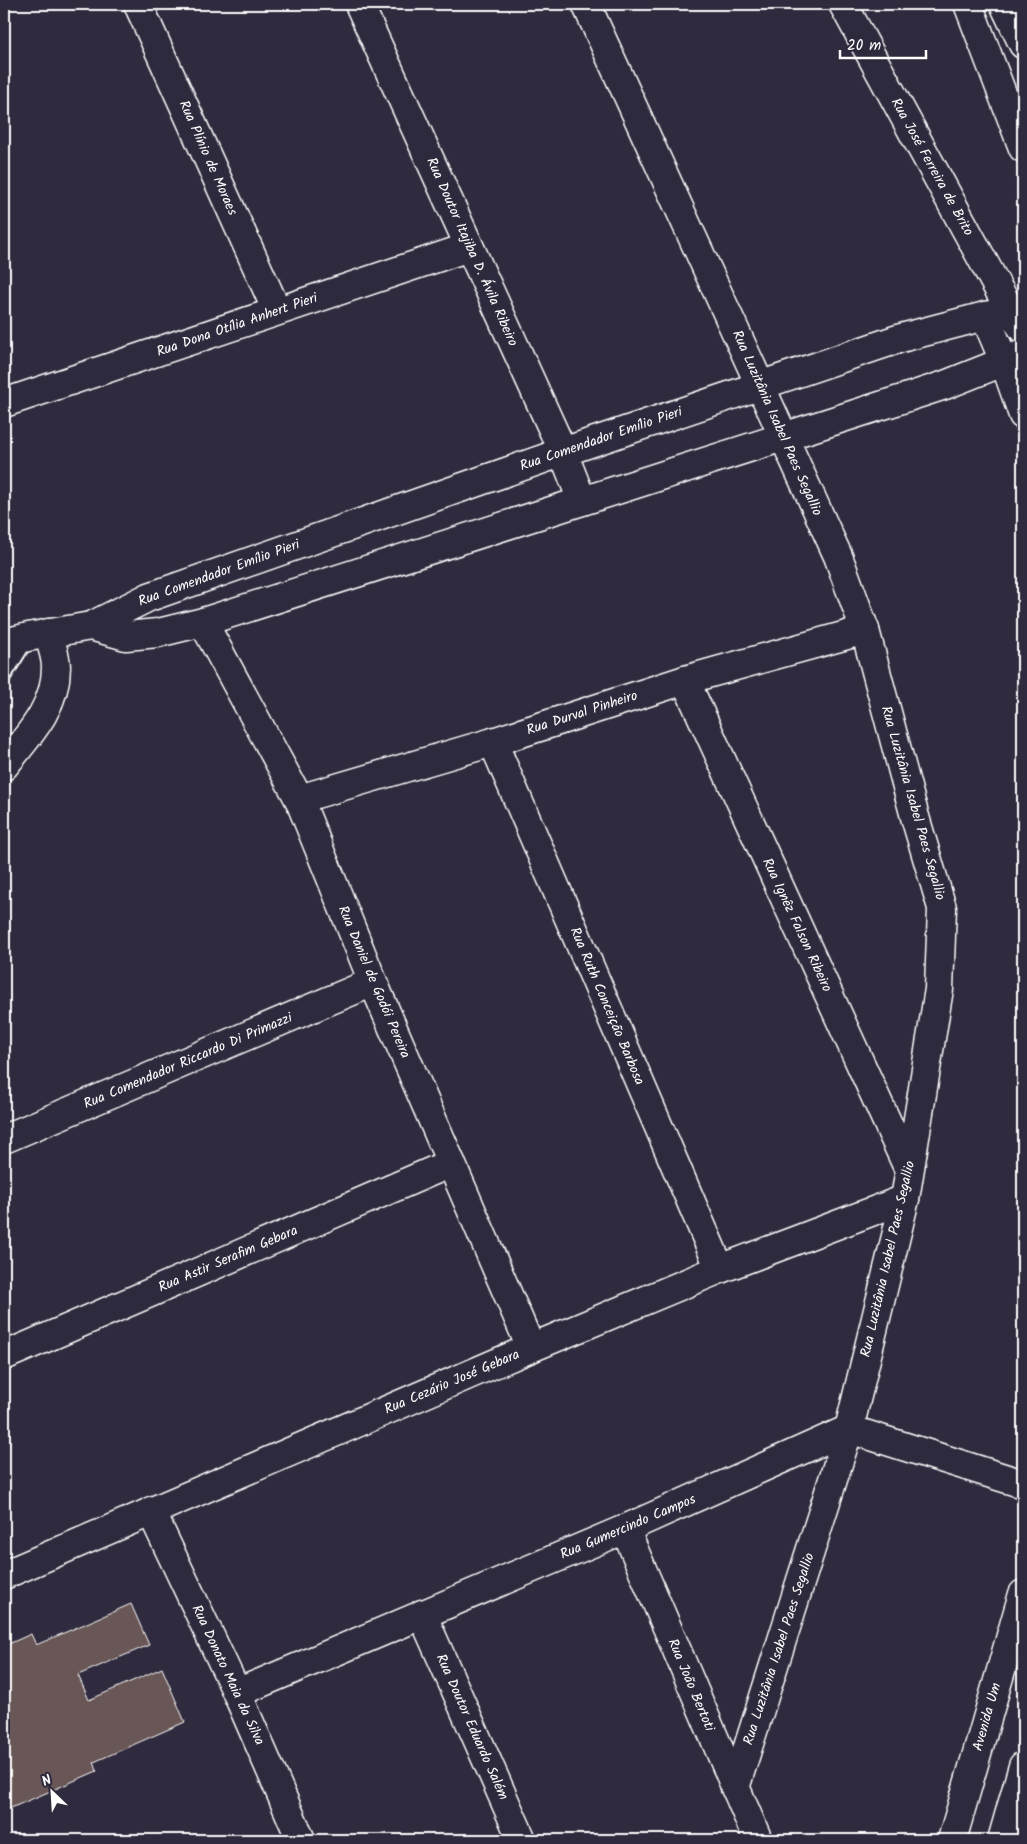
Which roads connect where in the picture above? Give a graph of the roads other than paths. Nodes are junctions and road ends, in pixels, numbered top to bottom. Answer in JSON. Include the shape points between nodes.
{"nodes":[{"id":1,"x":138,"y":4,"type":"edge"},
{"id":2,"x":359,"y":4,"type":"edge"},
{"id":3,"x":586,"y":4,"type":"edge"},
{"id":4,"x":843,"y":4,"type":"edge"},
{"id":5,"x":968,"y":4,"type":"edge"},
{"id":6,"x":1004,"y":4,"type":"edge"},
{"id":7,"x":1023,"y":44,"type":"edge"},
{"id":8,"x":1023,"y":148,"type":"edge"},
{"id":9,"x":470,"y":247,"type":"junction"},
{"id":10,"x":277,"y":311,"type":"junction"},
{"id":11,"x":1011,"y":317,"type":"edge"},
{"id":12,"x":1014,"y":357,"type":"edge"},
{"id":13,"x":760,"y":385,"type":"junction"},
{"id":14,"x":4,"y":403,"type":"edge"},
{"id":15,"x":1023,"y":415,"type":"edge"},
{"id":16,"x":783,"y":438,"type":"junction"},
{"id":17,"x":563,"y":452,"type":"junction"},
{"id":18,"x":582,"y":502,"type":"junction"},
{"id":19,"x":203,"y":622,"type":"junction"},
{"id":20,"x":91,"y":626,"type":"junction"},
{"id":21,"x":866,"y":630,"type":"junction"},
{"id":22,"x":26,"y":638,"type":"edge"},
{"id":23,"x":4,"y":675,"type":"edge"},
{"id":24,"x":685,"y":680,"type":"junction"},
{"id":25,"x":493,"y":742,"type":"junction"},
{"id":26,"x":4,"y":766,"type":"edge"},
{"id":27,"x":299,"y":799,"type":"junction"},
{"id":28,"x":373,"y":982,"type":"junction"},
{"id":29,"x":4,"y":1140,"type":"edge"},
{"id":30,"x":452,"y":1163,"type":"junction"},
{"id":31,"x":910,"y":1170,"type":"junction"},
{"id":32,"x":905,"y":1200,"type":"junction"},
{"id":33,"x":720,"y":1269,"type":"junction"},
{"id":34,"x":531,"y":1348,"type":"junction"},
{"id":35,"x":4,"y":1356,"type":"edge"},
{"id":36,"x":849,"y":1429,"type":"junction"},
{"id":37,"x":1023,"y":1484,"type":"edge"},
{"id":38,"x":152,"y":1511,"type":"junction"},
{"id":39,"x":624,"y":1529,"type":"junction"},
{"id":40,"x":4,"y":1575,"type":"edge"},
{"id":41,"x":1023,"y":1594,"type":"edge"},
{"id":42,"x":422,"y":1614,"type":"junction"},
{"id":43,"x":237,"y":1693,"type":"junction"},
{"id":44,"x":1023,"y":1766,"type":"edge"},
{"id":45,"x":735,"y":1788,"type":"junction"},
{"id":46,"x":301,"y":1840,"type":"edge"},
{"id":47,"x":522,"y":1840,"type":"edge"},
{"id":48,"x":758,"y":1840,"type":"edge"},
{"id":49,"x":952,"y":1840,"type":"edge"},
{"id":50,"x":1002,"y":1840,"type":"edge"}],
"edges":[{"from":1,"to":10,"type":"street","name":"Rua Plínio de Moraes"},
{"from":2,"to":9,"type":"street","name":"Rua Doutor Itajiba D. Ávila Ribeiro"},
{"from":3,"to":13,"type":"street","name":"Rua Luzitânia Isabel Paes Segallio"},
{"from":4,"to":11,"type":"street","name":"Rua José Ferreira de Brito"},
{"from":5,"to":8,"type":"street"},
{"from":6,"to":7,"type":"street"},
{"from":9,"to":10,"type":"street","name":"Rua Dona Otília Anhert Pieri"},
{"from":9,"to":17,"type":"street","name":"Rua Doutor Itajiba D. Ávila Ribeiro"},
{"from":10,"to":14,"type":"street","name":"Rua Dona Otília Anhert Pieri"},
{"from":11,"to":12,"type":"street"},
{"from":11,"to":13,"type":"street","name":"Rua Comendador Emílio Pieri","via":[[901,338]]},
{"from":12,"to":15,"type":"street"},
{"from":12,"to":16,"type":"street","via":[[945,385]]},
{"from":13,"to":16,"type":"street","name":"Rua Luzitânia Isabel Paes Segallio"},
{"from":13,"to":17,"type":"street","name":"Rua Comendador Emílio Pieri"},
{"from":16,"to":18,"type":"street"},
{"from":16,"to":21,"type":"street","name":"Rua Luzitânia Isabel Paes Segallio","via":[[838,556]]},
{"from":17,"to":18,"type":"street","name":"Rua Doutor Itajiba D. Ávila Ribeiro"},
{"from":17,"to":20,"type":"street","name":"Rua Comendador Emílio Pieri","via":[[149,596]]},
{"from":18,"to":19,"type":"street"},
{"from":19,"to":20,"type":"street","via":[[158,633],[126,636]]},
{"from":19,"to":27,"type":"street","name":"Rua Daniel de Godói Pereira"},
{"from":20,"to":22,"type":"street"},
{"from":21,"to":24,"type":"street","name":"Rua Durval Pinheiro"},
{"from":21,"to":31,"type":"street","name":"Rua Luzitânia Isabel Paes Segallio","via":[[942,908],[939,988]]},
{"from":22,"to":23,"type":"lane"},
{"from":22,"to":26,"type":"street","via":[[56,666],[53,694],[38,722]]},
{"from":24,"to":25,"type":"street","name":"Rua Durval Pinheiro"},
{"from":24,"to":31,"type":"street","name":"Rua Ignêz Falson Ribeiro"},
{"from":25,"to":27,"type":"street","name":"Rua Durval Pinheiro"},
{"from":25,"to":33,"type":"street","name":"Rua Ruth Conceição Barbosa"},
{"from":27,"to":28,"type":"street","name":"Rua Daniel de Godói Pereira"},
{"from":28,"to":29,"type":"street","name":"Rua Comendador Riccardo Di Primazzi"},
{"from":28,"to":30,"type":"street","name":"Rua Daniel de Godói Pereira"},
{"from":30,"to":34,"type":"street","name":"Rua Daniel de Godói Pereira"},
{"from":30,"to":35,"type":"street","name":"Rua Astir Serafim Gebara"},
{"from":31,"to":32,"type":"street","name":"Rua Luzitânia Isabel Paes Segallio"},
{"from":32,"to":33,"type":"street","name":"Rua Cezário José Gebara"},
{"from":32,"to":36,"type":"street","name":"Rua Luzitânia Isabel Paes Segallio"},
{"from":33,"to":34,"type":"street","name":"Rua Cezário José Gebara"},
{"from":34,"to":38,"type":"street","name":"Rua Cezário José Gebara"},
{"from":36,"to":37,"type":"street"},
{"from":36,"to":39,"type":"street","name":"Rua Gumercindo Campos"},
{"from":36,"to":45,"type":"street","name":"Rua Luzitânia Isabel Paes Segallio"},
{"from":38,"to":40,"type":"street","name":"Rua Cezário José Gebara"},
{"from":38,"to":43,"type":"street","name":"Rua Donato Maia da Silva"},
{"from":39,"to":42,"type":"street","name":"Rua Gumercindo Campos"},
{"from":39,"to":45,"type":"street","name":"Rua João Bertoti"},
{"from":41,"to":49,"type":"street","name":"Avenida Um"},
{"from":42,"to":43,"type":"street","name":"Rua Gumercindo Campos"},
{"from":42,"to":47,"type":"street","name":"Rua Doutor Eduardo Salém"},
{"from":43,"to":46,"type":"street","name":"Rua Donato Maia da Silva"},
{"from":44,"to":50,"type":"street"},
{"from":45,"to":48,"type":"street","name":"Rua João Bertoti"}]}
